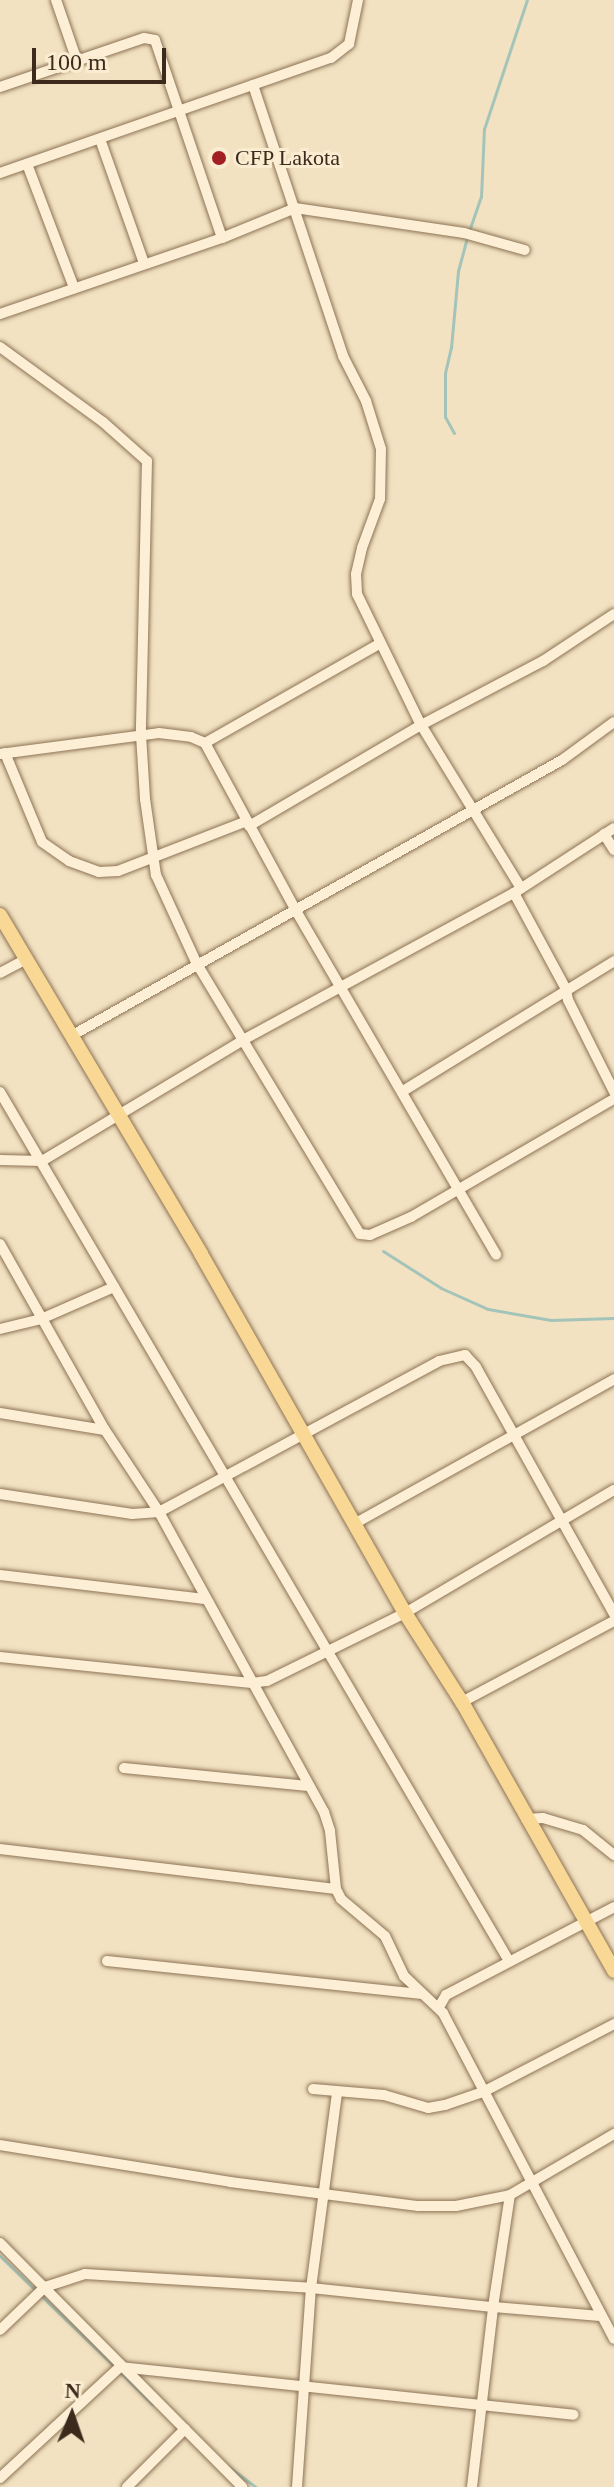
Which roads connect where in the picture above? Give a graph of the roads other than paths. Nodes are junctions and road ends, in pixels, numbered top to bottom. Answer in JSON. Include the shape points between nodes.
{"nodes":[{"id":1,"x":56,"y":0,"type":"edge"},
{"id":2,"x":358,"y":0,"type":"edge"},
{"id":3,"x":77,"y":61,"type":"junction"},
{"id":4,"x":253,"y":85,"type":"junction"},
{"id":5,"x":0,"y":87,"type":"edge"},
{"id":6,"x":179,"y":111,"type":"junction"},
{"id":7,"x":100,"y":139,"type":"junction"},
{"id":8,"x":27,"y":164,"type":"junction"},
{"id":9,"x":0,"y":173,"type":"edge"},
{"id":10,"x":295,"y":208,"type":"junction"},
{"id":11,"x":222,"y":238,"type":"junction"},
{"id":12,"x":525,"y":250,"type":"dead end"},
{"id":13,"x":144,"y":263,"type":"junction"},
{"id":14,"x":74,"y":288,"type":"junction"},
{"id":15,"x":0,"y":314,"type":"edge"},
{"id":16,"x":0,"y":347,"type":"edge"},
{"id":17,"x":614,"y":614,"type":"edge"},
{"id":18,"x":379,"y":644,"type":"junction"},
{"id":19,"x":614,"y":722,"type":"edge"},
{"id":20,"x":421,"y":725,"type":"junction"},
{"id":21,"x":141,"y":735,"type":"junction"},
{"id":22,"x":205,"y":743,"type":"junction"},
{"id":23,"x":3,"y":754,"type":"edge"},
{"id":24,"x":473,"y":812,"type":"junction"},
{"id":25,"x":248,"y":823,"type":"junction"},
{"id":26,"x":614,"y":828,"type":"edge"},
{"id":27,"x":604,"y":834,"type":"junction"},
{"id":28,"x":614,"y":850,"type":"edge"},
{"id":29,"x":152,"y":858,"type":"junction"},
{"id":30,"x":518,"y":891,"type":"junction"},
{"id":31,"x":295,"y":909,"type":"junction"},
{"id":32,"x":0,"y":915,"type":"edge"},
{"id":33,"x":26,"y":959,"type":"junction"},
{"id":34,"x":614,"y":961,"type":"edge"},
{"id":35,"x":197,"y":964,"type":"junction"},
{"id":36,"x":0,"y":973,"type":"edge"},
{"id":37,"x":340,"y":986,"type":"junction"},
{"id":38,"x":566,"y":989,"type":"junction"},
{"id":39,"x":71,"y":1036,"type":"junction"},
{"id":40,"x":243,"y":1040,"type":"junction"},
{"id":41,"x":403,"y":1091,"type":"junction"},
{"id":42,"x":0,"y":1092,"type":"edge"},
{"id":43,"x":614,"y":1092,"type":"edge"},
{"id":44,"x":614,"y":1099,"type":"edge"},
{"id":45,"x":119,"y":1116,"type":"junction"},
{"id":46,"x":0,"y":1160,"type":"edge"},
{"id":47,"x":42,"y":1161,"type":"junction"},
{"id":48,"x":458,"y":1186,"type":"junction"},
{"id":49,"x":0,"y":1244,"type":"edge"},
{"id":50,"x":496,"y":1255,"type":"dead end"},
{"id":51,"x":114,"y":1287,"type":"junction"},
{"id":52,"x":41,"y":1319,"type":"junction"},
{"id":53,"x":0,"y":1329,"type":"edge"},
{"id":54,"x":614,"y":1379,"type":"edge"},
{"id":55,"x":0,"y":1413,"type":"edge"},
{"id":56,"x":105,"y":1430,"type":"junction"},
{"id":57,"x":303,"y":1432,"type":"junction"},
{"id":58,"x":512,"y":1434,"type":"junction"},
{"id":59,"x":224,"y":1474,"type":"junction"},
{"id":60,"x":614,"y":1490,"type":"edge"},
{"id":61,"x":0,"y":1494,"type":"edge"},
{"id":62,"x":159,"y":1512,"type":"junction"},
{"id":63,"x":563,"y":1519,"type":"junction"},
{"id":64,"x":354,"y":1524,"type":"junction"},
{"id":65,"x":0,"y":1575,"type":"edge"},
{"id":66,"x":205,"y":1599,"type":"junction"},
{"id":67,"x":405,"y":1613,"type":"junction"},
{"id":68,"x":614,"y":1614,"type":"edge"},
{"id":69,"x":614,"y":1621,"type":"edge"},
{"id":70,"x":327,"y":1652,"type":"junction"},
{"id":71,"x":0,"y":1657,"type":"edge"},
{"id":72,"x":252,"y":1683,"type":"junction"},
{"id":73,"x":462,"y":1702,"type":"junction"},
{"id":74,"x":124,"y":1768,"type":"dead end"},
{"id":75,"x":308,"y":1786,"type":"junction"},
{"id":76,"x":526,"y":1819,"type":"junction"},
{"id":77,"x":0,"y":1849,"type":"edge"},
{"id":78,"x":614,"y":1855,"type":"edge"},
{"id":79,"x":336,"y":1889,"type":"junction"},
{"id":80,"x":614,"y":1907,"type":"edge"},
{"id":81,"x":585,"y":1923,"type":"junction"},
{"id":82,"x":107,"y":1961,"type":"dead end"},
{"id":83,"x":509,"y":1961,"type":"junction"},
{"id":84,"x":614,"y":1971,"type":"edge"},
{"id":85,"x":422,"y":1994,"type":"junction"},
{"id":86,"x":439,"y":2007,"type":"junction"},
{"id":87,"x":614,"y":2024,"type":"edge"},
{"id":88,"x":313,"y":2089,"type":"dead end"},
{"id":89,"x":337,"y":2092,"type":"junction"},
{"id":90,"x":483,"y":2092,"type":"junction"},
{"id":91,"x":614,"y":2134,"type":"edge"},
{"id":92,"x":0,"y":2145,"type":"edge"},
{"id":93,"x":530,"y":2182,"type":"junction"},
{"id":94,"x":325,"y":2194,"type":"junction"},
{"id":95,"x":510,"y":2195,"type":"junction"},
{"id":96,"x":0,"y":2243,"type":"edge"},
{"id":97,"x":45,"y":2287,"type":"junction"},
{"id":98,"x":311,"y":2288,"type":"junction"},
{"id":99,"x":493,"y":2307,"type":"junction"},
{"id":100,"x":601,"y":2316,"type":"junction"},
{"id":101,"x":0,"y":2330,"type":"edge"},
{"id":102,"x":614,"y":2339,"type":"edge"},
{"id":103,"x":120,"y":2367,"type":"junction"},
{"id":104,"x":302,"y":2388,"type":"junction"},
{"id":105,"x":480,"y":2406,"type":"junction"},
{"id":106,"x":573,"y":2415,"type":"dead end"},
{"id":107,"x":185,"y":2429,"type":"junction"},
{"id":108,"x":0,"y":2478,"type":"edge"},
{"id":109,"x":127,"y":2487,"type":"edge"},
{"id":110,"x":242,"y":2487,"type":"edge"},
{"id":111,"x":297,"y":2487,"type":"edge"},
{"id":112,"x":472,"y":2487,"type":"edge"}],
"edges":[{"from":1,"to":3,"type":"street"},
{"from":2,"to":4,"type":"street","via":[[345,50]]},
{"from":3,"to":5,"type":"street"},
{"from":3,"to":6,"type":"street","via":[[144,38],[155,40]]},
{"from":4,"to":6,"type":"street"},
{"from":4,"to":10,"type":"street"},
{"from":6,"to":7,"type":"street"},
{"from":6,"to":11,"type":"street"},
{"from":7,"to":8,"type":"street"},
{"from":7,"to":13,"type":"street"},
{"from":8,"to":9,"type":"street"},
{"from":8,"to":14,"type":"street"},
{"from":10,"to":11,"type":"street"},
{"from":10,"to":12,"type":"street","via":[[464,233]]},
{"from":10,"to":18,"type":"street","via":[[343,356],[366,401],[381,449],[380,499],[356,574],[357,594]]},
{"from":11,"to":13,"type":"street"},
{"from":13,"to":14,"type":"street"},
{"from":14,"to":15,"type":"street"},
{"from":16,"to":21,"type":"street","via":[[147,461]]},
{"from":17,"to":20,"type":"street","via":[[530,668]]},
{"from":18,"to":20,"type":"street"},
{"from":18,"to":22,"type":"street"},
{"from":19,"to":24,"type":"street","via":[[562,760]]},
{"from":20,"to":24,"type":"street"},
{"from":20,"to":25,"type":"street"},
{"from":21,"to":22,"type":"street","via":[[177,735]]},
{"from":21,"to":23,"type":"street"},
{"from":21,"to":29,"type":"street"},
{"from":22,"to":25,"type":"street"},
{"from":23,"to":29,"type":"street","via":[[42,842],[53,852],[99,872]]},
{"from":24,"to":30,"type":"street"},
{"from":24,"to":31,"type":"street"},
{"from":25,"to":29,"type":"street"},
{"from":25,"to":31,"type":"street"},
{"from":26,"to":27,"type":"street"},
{"from":27,"to":28,"type":"street"},
{"from":27,"to":30,"type":"street"},
{"from":29,"to":35,"type":"street"},
{"from":30,"to":37,"type":"street"},
{"from":30,"to":38,"type":"street"},
{"from":31,"to":35,"type":"street"},
{"from":31,"to":37,"type":"street"},
{"from":32,"to":33,"type":"main road"},
{"from":33,"to":36,"type":"street"},
{"from":33,"to":39,"type":"main road"},
{"from":34,"to":38,"type":"street"},
{"from":35,"to":39,"type":"street"},
{"from":35,"to":40,"type":"street"},
{"from":37,"to":40,"type":"street"},
{"from":37,"to":41,"type":"street"},
{"from":38,"to":41,"type":"street"},
{"from":38,"to":43,"type":"street"},
{"from":39,"to":45,"type":"main road"},
{"from":40,"to":45,"type":"street"},
{"from":40,"to":48,"type":"street","via":[[360,1234],[386,1229]]},
{"from":41,"to":48,"type":"street"},
{"from":42,"to":47,"type":"street"},
{"from":44,"to":48,"type":"street"},
{"from":45,"to":47,"type":"street"},
{"from":45,"to":57,"type":"main road"},
{"from":46,"to":47,"type":"street"},
{"from":47,"to":51,"type":"street"},
{"from":48,"to":50,"type":"street"},
{"from":49,"to":52,"type":"street"},
{"from":51,"to":52,"type":"street"},
{"from":51,"to":59,"type":"street"},
{"from":52,"to":53,"type":"street"},
{"from":52,"to":56,"type":"street"},
{"from":54,"to":58,"type":"street"},
{"from":55,"to":56,"type":"street"},
{"from":56,"to":62,"type":"street"},
{"from":57,"to":58,"type":"street","via":[[458,1354],[470,1357]]},
{"from":57,"to":59,"type":"street"},
{"from":57,"to":64,"type":"main road"},
{"from":58,"to":63,"type":"street"},
{"from":58,"to":64,"type":"street"},
{"from":59,"to":62,"type":"street"},
{"from":59,"to":70,"type":"street"},
{"from":60,"to":63,"type":"street"},
{"from":61,"to":62,"type":"street","via":[[132,1514]]},
{"from":62,"to":66,"type":"street"},
{"from":63,"to":67,"type":"street"},
{"from":63,"to":68,"type":"street"},
{"from":64,"to":67,"type":"main road"},
{"from":65,"to":66,"type":"street"},
{"from":66,"to":72,"type":"street"},
{"from":67,"to":70,"type":"street"},
{"from":67,"to":73,"type":"main road"},
{"from":69,"to":73,"type":"street"},
{"from":70,"to":72,"type":"street"},
{"from":70,"to":83,"type":"street"},
{"from":71,"to":72,"type":"street"},
{"from":72,"to":75,"type":"street"},
{"from":73,"to":76,"type":"main road"},
{"from":74,"to":75,"type":"street"},
{"from":75,"to":79,"type":"street","via":[[330,1831]]},
{"from":76,"to":78,"type":"street","via":[[543,1818],[583,1830]]},
{"from":76,"to":81,"type":"main road"},
{"from":77,"to":79,"type":"street"},
{"from":79,"to":85,"type":"street","via":[[385,1936],[404,1976]]},
{"from":80,"to":81,"type":"street"},
{"from":81,"to":83,"type":"street"},
{"from":81,"to":84,"type":"main road"},
{"from":82,"to":85,"type":"street"},
{"from":83,"to":86,"type":"street","via":[[446,1995]]},
{"from":85,"to":86,"type":"street"},
{"from":86,"to":90,"type":"street"},
{"from":87,"to":90,"type":"street"},
{"from":88,"to":89,"type":"street"},
{"from":89,"to":90,"type":"street","via":[[384,2095],[428,2108]]},
{"from":89,"to":94,"type":"street"},
{"from":90,"to":93,"type":"street"},
{"from":91,"to":93,"type":"street"},
{"from":92,"to":94,"type":"street"},
{"from":93,"to":95,"type":"street"},
{"from":93,"to":100,"type":"street"},
{"from":94,"to":95,"type":"street","via":[[435,2207]]},
{"from":94,"to":98,"type":"street"},
{"from":95,"to":99,"type":"street"},
{"from":96,"to":97,"type":"street"},
{"from":97,"to":98,"type":"street","via":[[85,2274]]},
{"from":97,"to":101,"type":"street"},
{"from":97,"to":103,"type":"street"},
{"from":98,"to":99,"type":"street"},
{"from":98,"to":104,"type":"street"},
{"from":99,"to":100,"type":"street"},
{"from":99,"to":105,"type":"street"},
{"from":100,"to":102,"type":"street"},
{"from":103,"to":104,"type":"street"},
{"from":103,"to":107,"type":"street"},
{"from":103,"to":108,"type":"street"},
{"from":104,"to":105,"type":"street"},
{"from":104,"to":111,"type":"street"},
{"from":105,"to":106,"type":"street"},
{"from":105,"to":112,"type":"street"},
{"from":107,"to":109,"type":"street"},
{"from":107,"to":110,"type":"street"}]}
